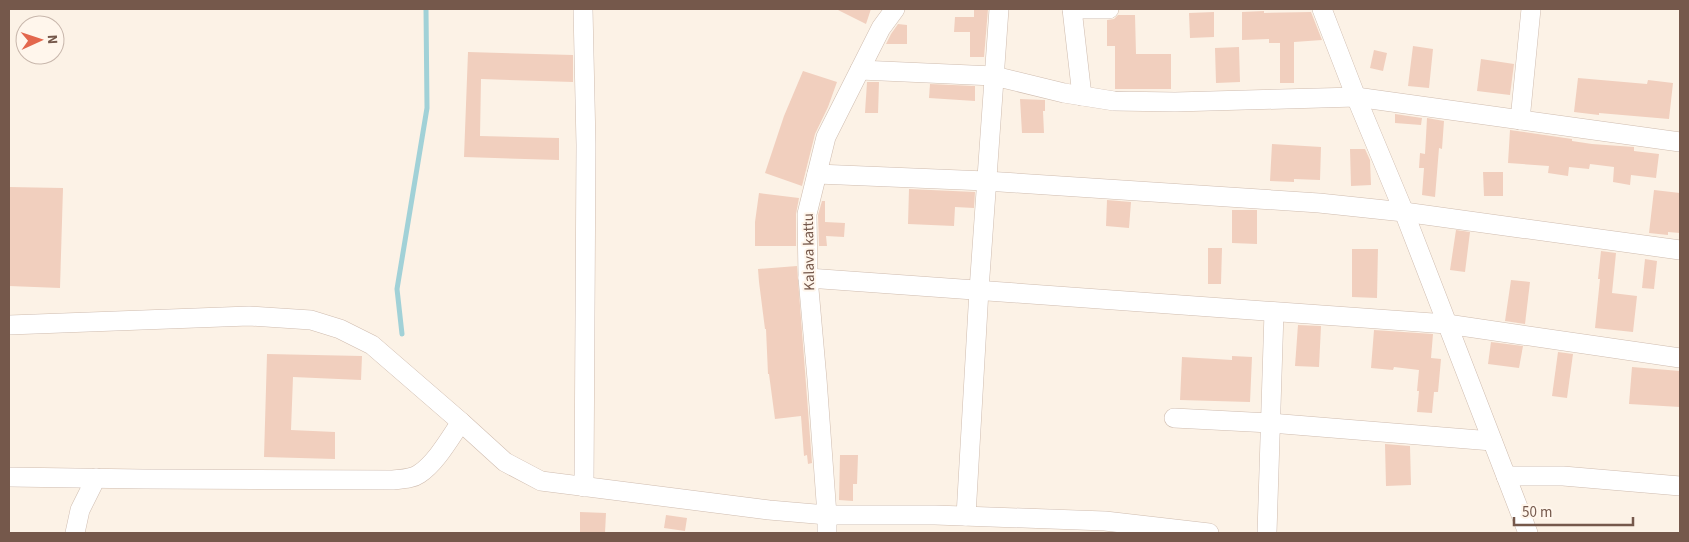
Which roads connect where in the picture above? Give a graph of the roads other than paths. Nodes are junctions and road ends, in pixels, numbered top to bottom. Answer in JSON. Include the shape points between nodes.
{"nodes":[{"id":1,"x":583,"y":9,"type":"edge"},
{"id":2,"x":895,"y":9,"type":"edge"},
{"id":3,"x":999,"y":9,"type":"edge"},
{"id":4,"x":1072,"y":9,"type":"edge"},
{"id":5,"x":1109,"y":9,"type":"edge"},
{"id":6,"x":1322,"y":9,"type":"edge"},
{"id":7,"x":1531,"y":9,"type":"edge"},
{"id":8,"x":860,"y":70,"type":"junction"},
{"id":9,"x":994,"y":76,"type":"junction"},
{"id":10,"x":1082,"y":96,"type":"junction"},
{"id":11,"x":1356,"y":97,"type":"junction"},
{"id":12,"x":1520,"y":120,"type":"junction"},
{"id":13,"x":1680,"y":142,"type":"edge"},
{"id":14,"x":817,"y":174,"type":"junction"},
{"id":15,"x":986,"y":181,"type":"junction"},
{"id":16,"x":1404,"y":212,"type":"junction"},
{"id":17,"x":1680,"y":250,"type":"edge"},
{"id":18,"x":808,"y":278,"type":"junction"},
{"id":19,"x":979,"y":290,"type":"junction"},
{"id":20,"x":1274,"y":312,"type":"junction"},
{"id":21,"x":1447,"y":324,"type":"junction"},
{"id":22,"x":9,"y":325,"type":"edge"},
{"id":23,"x":1680,"y":358,"type":"edge"},
{"id":24,"x":1174,"y":418,"type":"dead end"},
{"id":25,"x":461,"y":422,"type":"junction"},
{"id":26,"x":1270,"y":424,"type":"junction"},
{"id":27,"x":1492,"y":441,"type":"junction"},
{"id":28,"x":1506,"y":476,"type":"junction"},
{"id":29,"x":9,"y":477,"type":"edge"},
{"id":30,"x":96,"y":478,"type":"junction"},
{"id":31,"x":1680,"y":486,"type":"edge"},
{"id":32,"x":584,"y":487,"type":"junction"},
{"id":33,"x":966,"y":516,"type":"junction"},
{"id":34,"x":827,"y":524,"type":"edge"},
{"id":35,"x":935,"y":524,"type":"edge"},
{"id":36,"x":1161,"y":530,"type":"edge"},
{"id":37,"x":75,"y":533,"type":"edge"},
{"id":38,"x":1209,"y":533,"type":"edge"},
{"id":39,"x":1267,"y":533,"type":"edge"},
{"id":40,"x":1528,"y":533,"type":"edge"}],
"edges":[{"from":1,"to":32,"type":"street","via":[[586,145]]},
{"from":2,"to":8,"type":"street","name":"Kalava kattu","via":[[881,28]]},
{"from":3,"to":9,"type":"street"},
{"from":4,"to":5,"type":"street"},
{"from":4,"to":10,"type":"street"},
{"from":6,"to":11,"type":"street"},
{"from":7,"to":12,"type":"street"},
{"from":8,"to":9,"type":"street"},
{"from":8,"to":14,"type":"street","name":"Kalava kattu","via":[[826,137]]},
{"from":9,"to":10,"type":"street"},
{"from":9,"to":15,"type":"street"},
{"from":10,"to":11,"type":"street","via":[[1114,102]]},
{"from":11,"to":12,"type":"street"},
{"from":11,"to":16,"type":"street"},
{"from":12,"to":13,"type":"street"},
{"from":14,"to":15,"type":"street"},
{"from":14,"to":18,"type":"street","name":"Kalava kattu","via":[[807,214]]},
{"from":15,"to":16,"type":"street","via":[[1319,203]]},
{"from":15,"to":19,"type":"street"},
{"from":16,"to":17,"type":"street"},
{"from":16,"to":21,"type":"street"},
{"from":18,"to":19,"type":"street"},
{"from":18,"to":34,"type":"street","name":"Kalava kattu"},
{"from":19,"to":20,"type":"street"},
{"from":19,"to":33,"type":"street"},
{"from":20,"to":21,"type":"street"},
{"from":20,"to":26,"type":"street"},
{"from":21,"to":23,"type":"street"},
{"from":21,"to":27,"type":"street"},
{"from":22,"to":25,"type":"street","via":[[250,316],[311,320],[340,329],[372,345]]},
{"from":24,"to":26,"type":"street"},
{"from":25,"to":30,"type":"street","via":[[430,464],[410,478]]},
{"from":25,"to":32,"type":"street","via":[[505,462],[534,478]]},
{"from":26,"to":27,"type":"street"},
{"from":26,"to":39,"type":"street"},
{"from":27,"to":28,"type":"street"},
{"from":28,"to":31,"type":"street","via":[[1563,476]]},
{"from":28,"to":40,"type":"street"},
{"from":29,"to":30,"type":"street"},
{"from":30,"to":37,"type":"street","via":[[80,510]]},
{"from":32,"to":34,"type":"street","via":[[769,510]]},
{"from":33,"to":35,"type":"street"},
{"from":33,"to":36,"type":"street","via":[[1105,521]]},
{"from":34,"to":35,"type":"street"},
{"from":36,"to":38,"type":"street"}]}
